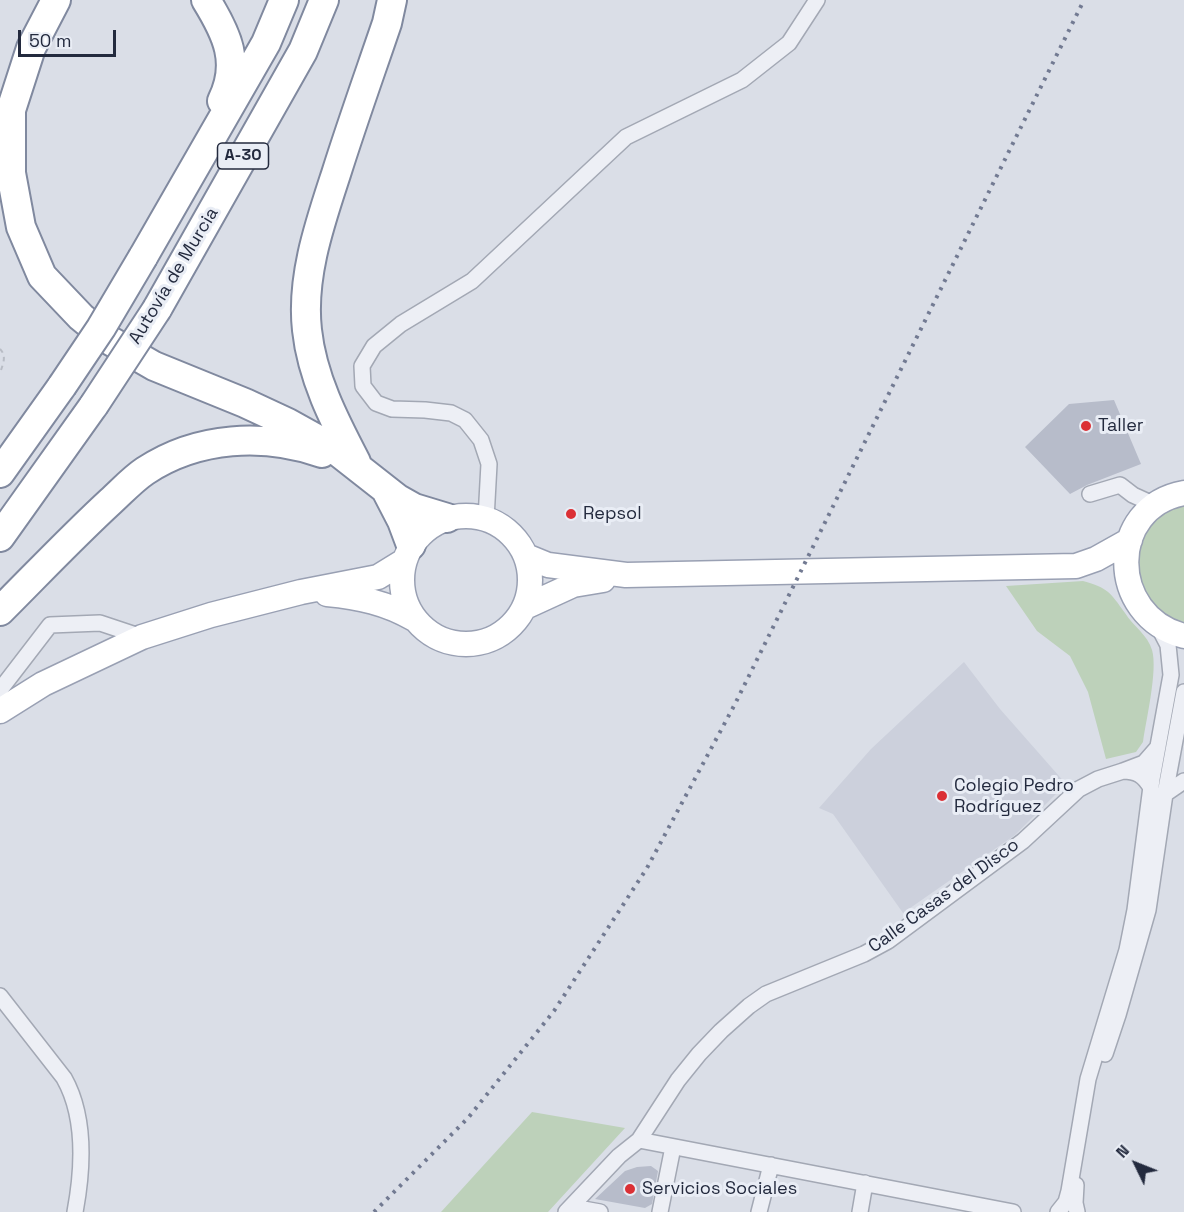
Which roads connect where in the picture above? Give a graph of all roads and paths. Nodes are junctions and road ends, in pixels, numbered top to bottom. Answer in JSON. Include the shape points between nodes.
{"nodes":[{"id":1,"x":56,"y":0,"type":"edge"},
{"id":2,"x":72,"y":0,"type":"edge"},
{"id":3,"x":206,"y":0,"type":"edge"},
{"id":4,"x":284,"y":0,"type":"edge"},
{"id":5,"x":324,"y":0,"type":"edge"},
{"id":6,"x":392,"y":0,"type":"edge"},
{"id":7,"x":817,"y":0,"type":"edge"},
{"id":8,"x":31,"y":48,"type":"junction"},
{"id":9,"x":143,"y":257,"type":"junction"},
{"id":10,"x":0,"y":349,"type":"edge"},
{"id":11,"x":0,"y":373,"type":"edge"},
{"id":12,"x":358,"y":466,"type":"junction"},
{"id":13,"x":0,"y":473,"type":"edge"},
{"id":14,"x":387,"y":492,"type":"junction"},
{"id":15,"x":1090,"y":494,"type":"dead end"},
{"id":16,"x":1161,"y":506,"type":"edge"},
{"id":17,"x":447,"y":518,"type":"junction"},
{"id":18,"x":486,"y":519,"type":"junction"},
{"id":19,"x":0,"y":537,"type":"edge"},
{"id":20,"x":408,"y":553,"type":"junction"},
{"id":21,"x":526,"y":556,"type":"junction"},
{"id":22,"x":1076,"y":566,"type":"junction"},
{"id":23,"x":626,"y":575,"type":"junction"},
{"id":24,"x":1130,"y":590,"type":"junction"},
{"id":25,"x":301,"y":592,"type":"junction"},
{"id":26,"x":525,"y":607,"type":"junction"},
{"id":27,"x":0,"y":611,"type":"edge"},
{"id":28,"x":414,"y":619,"type":"junction"},
{"id":29,"x":1157,"y":624,"type":"junction"},
{"id":30,"x":1184,"y":636,"type":"edge"},
{"id":31,"x":142,"y":637,"type":"junction"},
{"id":32,"x":0,"y":690,"type":"edge"},
{"id":33,"x":1184,"y":692,"type":"edge"},
{"id":34,"x":0,"y":711,"type":"edge"},
{"id":35,"x":1175,"y":740,"type":"junction"},
{"id":36,"x":1158,"y":747,"type":"junction"},
{"id":37,"x":1184,"y":755,"type":"edge"},
{"id":38,"x":1123,"y":771,"type":"junction"},
{"id":39,"x":1184,"y":781,"type":"edge"},
{"id":40,"x":1158,"y":791,"type":"junction"},
{"id":41,"x":0,"y":996,"type":"edge"},
{"id":42,"x":639,"y":1140,"type":"junction"},
{"id":43,"x":673,"y":1147,"type":"junction"},
{"id":44,"x":771,"y":1165,"type":"junction"},
{"id":45,"x":865,"y":1183,"type":"junction"},
{"id":46,"x":956,"y":1207,"type":"edge"},
{"id":47,"x":569,"y":1209,"type":"edge"},
{"id":48,"x":75,"y":1212,"type":"edge"},
{"id":49,"x":600,"y":1212,"type":"edge"},
{"id":50,"x":660,"y":1212,"type":"edge"},
{"id":51,"x":759,"y":1212,"type":"edge"},
{"id":52,"x":860,"y":1212,"type":"edge"},
{"id":53,"x":1012,"y":1212,"type":"edge"},
{"id":54,"x":1058,"y":1212,"type":"edge"},
{"id":55,"x":1077,"y":1212,"type":"edge"}],
"edges":[{"from":1,"to":8,"type":"highway"},
{"from":2,"to":8,"type":"highway"},
{"from":3,"to":9,"type":"highway","via":[[223,28],[231,61],[229,88]]},
{"from":4,"to":9,"type":"highway","name":"Autovía de Murcia","number":"A-30","via":[[266,43]]},
{"from":5,"to":19,"type":"highway","name":"Autovía de Murcia","number":"A-30","bridge":true,"via":[[303,51],[157,309]]},
{"from":6,"to":12,"type":"highway","via":[[308,274],[307,328],[313,362],[336,423]]},
{"from":7,"to":18,"type":"street","via":[[789,43],[742,81],[626,137],[472,281],[401,324],[374,346],[362,366],[363,386],[376,403],[392,409],[451,413],[465,420],[481,440],[489,464]]},
{"from":8,"to":12,"type":"highway","via":[[11,110],[11,173],[21,227],[42,276],[109,340],[154,366],[288,423]]},
{"from":9,"to":13,"type":"highway","name":"Autovía de Murcia","number":"A-30","bridge":true,"via":[[62,386]]},
{"from":10,"to":11,"type":"path","via":[[5,360]]},
{"from":12,"to":14,"type":"highway"},
{"from":12,"to":27,"type":"highway","via":[[311,449],[259,440],[203,446],[175,456],[145,471]]},
{"from":14,"to":17,"type":"highway","via":[[414,508]]},
{"from":14,"to":20,"type":"highway","via":[[402,520]]},
{"from":15,"to":16,"type":"street","via":[[1120,485]]},
{"from":16,"to":22,"type":"main road","via":[[1096,559]]},
{"from":16,"to":24,"type":"main road","via":[[1125,565]]},
{"from":17,"to":18,"type":"main road"},
{"from":17,"to":20,"type":"main road","via":[[421,534]]},
{"from":18,"to":21,"type":"main road","via":[[503,527]]},
{"from":20,"to":25,"type":"main road","via":[[378,577]]},
{"from":20,"to":28,"type":"main road","via":[[401,581],[404,601]]},
{"from":21,"to":23,"type":"main road","via":[[548,564]]},
{"from":21,"to":26,"type":"main road","via":[[530,582]]},
{"from":22,"to":23,"type":"main road"},
{"from":22,"to":24,"type":"main road","via":[[1100,572]]},
{"from":23,"to":26,"type":"main road","via":[[573,585]]},
{"from":24,"to":29,"type":"main road","via":[[1141,609]]},
{"from":25,"to":28,"type":"main road","via":[[377,602]]},
{"from":25,"to":31,"type":"main road"},
{"from":26,"to":28,"type":"main road","via":[[500,635],[482,643],[444,641]]},
{"from":29,"to":30,"type":"main road"},
{"from":29,"to":36,"type":"street","via":[[1168,645],[1171,675]]},
{"from":31,"to":32,"type":"street","via":[[100,623],[50,625]]},
{"from":31,"to":34,"type":"main road","via":[[43,684]]},
{"from":33,"to":35,"type":"street"},
{"from":35,"to":37,"type":"street"},
{"from":35,"to":40,"type":"street"},
{"from":36,"to":38,"type":"street","name":"Calle Casas del Disco","via":[[1144,762]]},
{"from":36,"to":40,"type":"street"},
{"from":38,"to":40,"type":"street","via":[[1140,774]]},
{"from":38,"to":42,"type":"street","name":"Calle Casas del Disco","via":[[1079,789],[1023,840],[888,941],[766,994],[749,1006],[699,1054]]},
{"from":39,"to":40,"type":"street"},
{"from":40,"to":54,"type":"street","via":[[1127,950],[1088,1079],[1069,1191]]},
{"from":40,"to":55,"type":"street","via":[[1148,910],[1090,1108],[1075,1192]]},
{"from":41,"to":48,"type":"street","via":[[71,1090],[79,1119],[80,1174]]},
{"from":42,"to":43,"type":"street"},
{"from":42,"to":47,"type":"street","name":"Calle Casas del Disco"},
{"from":43,"to":44,"type":"street"},
{"from":43,"to":50,"type":"street"},
{"from":44,"to":45,"type":"street"},
{"from":44,"to":51,"type":"street"},
{"from":45,"to":46,"type":"street"},
{"from":45,"to":52,"type":"street"},
{"from":46,"to":53,"type":"street"},
{"from":47,"to":49,"type":"street"}]}
